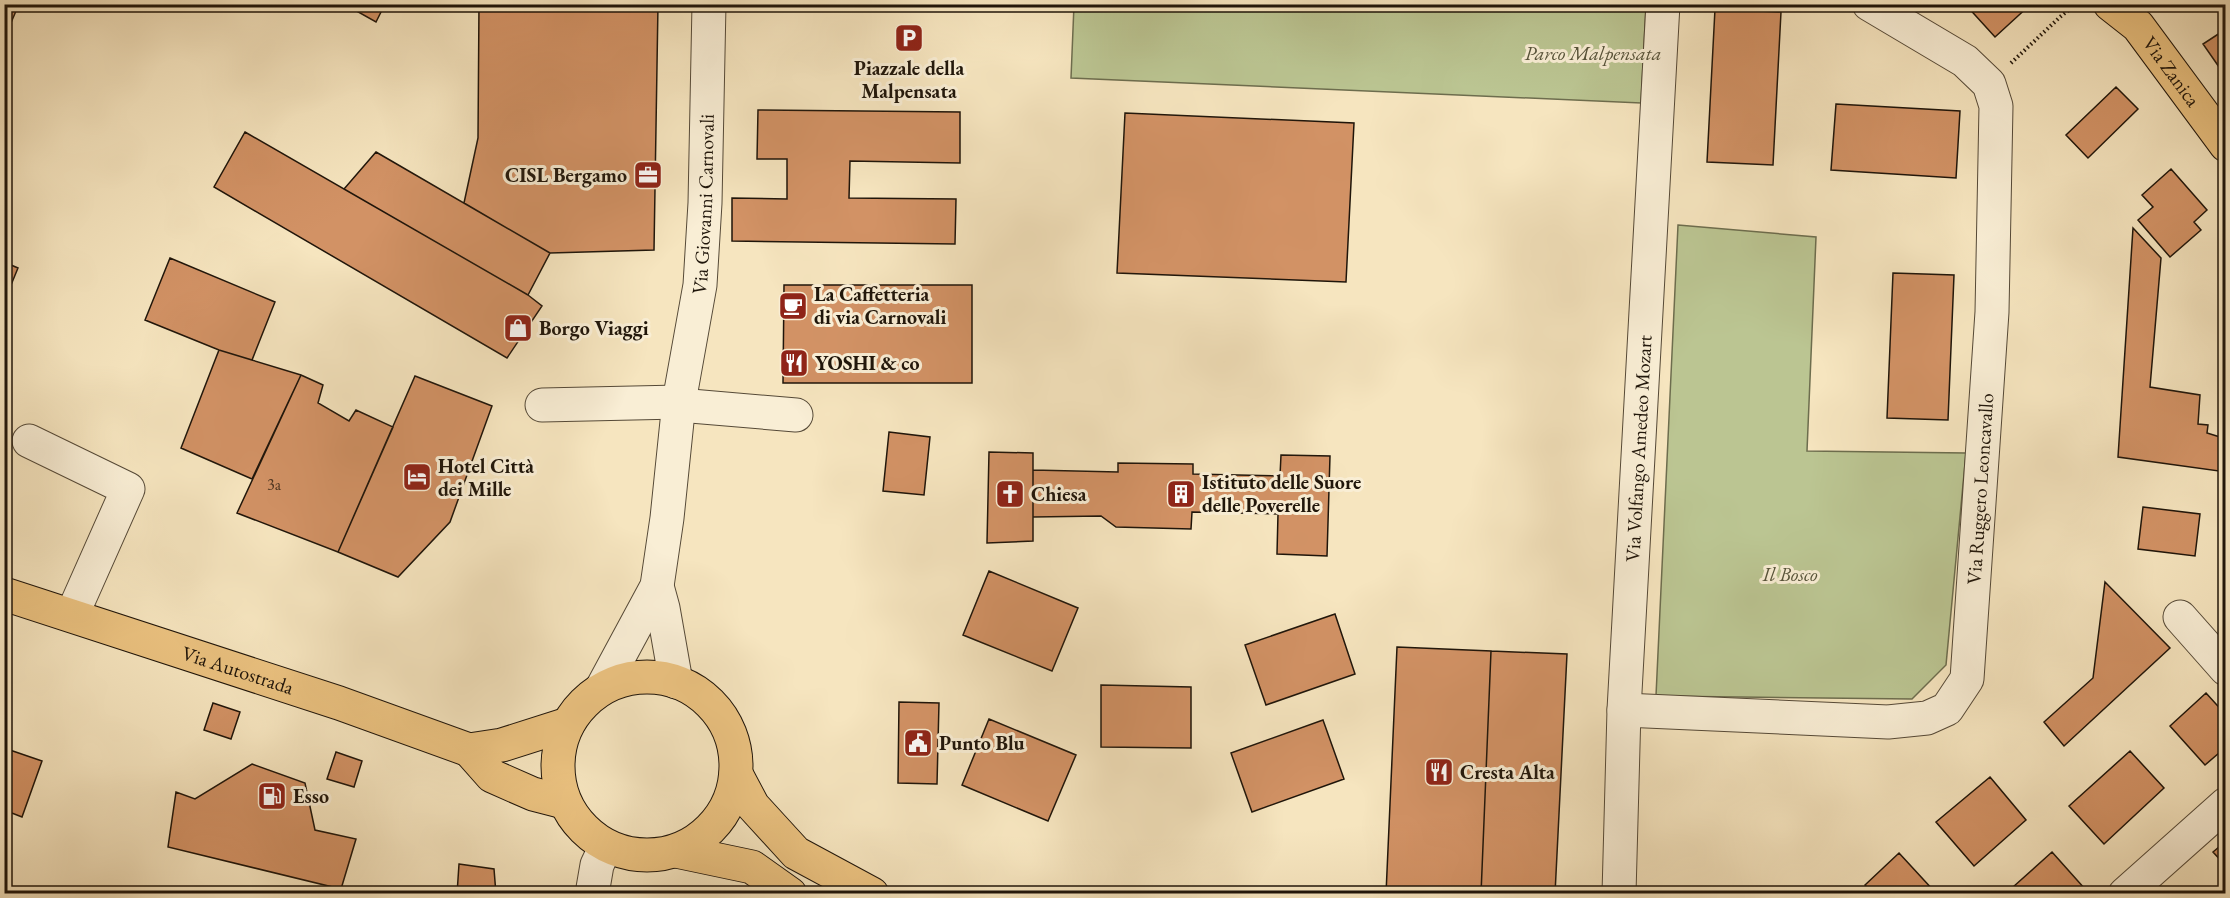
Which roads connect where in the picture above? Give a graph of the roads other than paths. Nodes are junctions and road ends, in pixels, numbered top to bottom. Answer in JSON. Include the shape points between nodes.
{"nodes":[{"id":1,"x":709,"y":4,"type":"edge"},
{"id":2,"x":1663,"y":4,"type":"edge"},
{"id":3,"x":1869,"y":4,"type":"edge"},
{"id":4,"x":2110,"y":4,"type":"edge"},
{"id":5,"x":2134,"y":15,"type":"edge"},
{"id":6,"x":2226,"y":145,"type":"edge"},
{"id":7,"x":679,"y":404,"type":"junction"},
{"id":8,"x":542,"y":405,"type":"dead end"},
{"id":9,"x":796,"y":415,"type":"dead end"},
{"id":10,"x":29,"y":441,"type":"dead end"},
{"id":11,"x":657,"y":586,"type":"junction"},
{"id":12,"x":4,"y":594,"type":"edge"},
{"id":13,"x":72,"y":615,"type":"junction"},
{"id":14,"x":2180,"y":617,"type":"dead end"},
{"id":15,"x":2226,"y":669,"type":"edge"},
{"id":16,"x":676,"y":682,"type":"junction"},
{"id":17,"x":602,"y":688,"type":"junction"},
{"id":18,"x":1624,"y":710,"type":"junction"},
{"id":19,"x":568,"y":724,"type":"junction"},
{"id":20,"x":469,"y":750,"type":"junction"},
{"id":21,"x":736,"y":774,"type":"junction"},
{"id":22,"x":564,"y":802,"type":"junction"},
{"id":23,"x":2226,"y":804,"type":"edge"},
{"id":24,"x":606,"y":846,"type":"junction"},
{"id":25,"x":676,"y":850,"type":"junction"},
{"id":26,"x":592,"y":894,"type":"edge"},
{"id":27,"x":790,"y":894,"type":"edge"},
{"id":28,"x":872,"y":894,"type":"edge"},
{"id":29,"x":1618,"y":894,"type":"edge"},
{"id":30,"x":2125,"y":894,"type":"edge"}],
"edges":[{"from":1,"to":7,"type":"street","name":"Via Giovanni Carnovali","via":[[700,285]]},
{"from":2,"to":18,"type":"street","name":"Via Volfango Amedeo Mozart"},
{"from":3,"to":18,"type":"street","name":"Via Ruggero Leoncavallo","via":[[1965,61],[1989,84],[1996,106],[1992,312],[1967,679],[1947,709],[1927,718],[1888,722]]},
{"from":4,"to":5,"type":"main road","name":"Via Zanica"},
{"from":5,"to":6,"type":"main road","name":"Via Zanica"},
{"from":7,"to":8,"type":"street"},
{"from":7,"to":9,"type":"street"},
{"from":7,"to":11,"type":"street","name":"Via Giovanni Carnovali"},
{"from":10,"to":13,"type":"street","via":[[128,489]]},
{"from":11,"to":16,"type":"street","name":"Via Giovanni Carnovali"},
{"from":11,"to":17,"type":"street","name":"Via Giovanni Carnovali"},
{"from":12,"to":13,"type":"main road","name":"Via Autostrada"},
{"from":13,"to":20,"type":"main road","name":"Via Autostrada"},
{"from":14,"to":15,"type":"street"},
{"from":16,"to":17,"type":"main road","via":[[639,677]]},
{"from":16,"to":21,"type":"main road","via":[[706,699],[717,711],[733,741]]},
{"from":17,"to":19,"type":"main road"},
{"from":18,"to":29,"type":"street","name":"Via Volfango Amedeo Mozart"},
{"from":19,"to":20,"type":"main road","name":"Via Autostrada","via":[[502,745]]},
{"from":19,"to":22,"type":"main road","via":[[557,767]]},
{"from":20,"to":22,"type":"main road","name":"Via Autostrada","via":[[492,776],[533,794]]},
{"from":21,"to":25,"type":"main road","via":[[723,812],[710,829]]},
{"from":21,"to":28,"type":"main road","via":[[753,806],[796,853]]},
{"from":22,"to":24,"type":"main road","via":[[585,831]]},
{"from":23,"to":30,"type":"street"},
{"from":24,"to":25,"type":"main road","via":[[631,854]]},
{"from":24,"to":26,"type":"street","via":[[597,865]]},
{"from":25,"to":27,"type":"main road","via":[[752,867]]}]}
